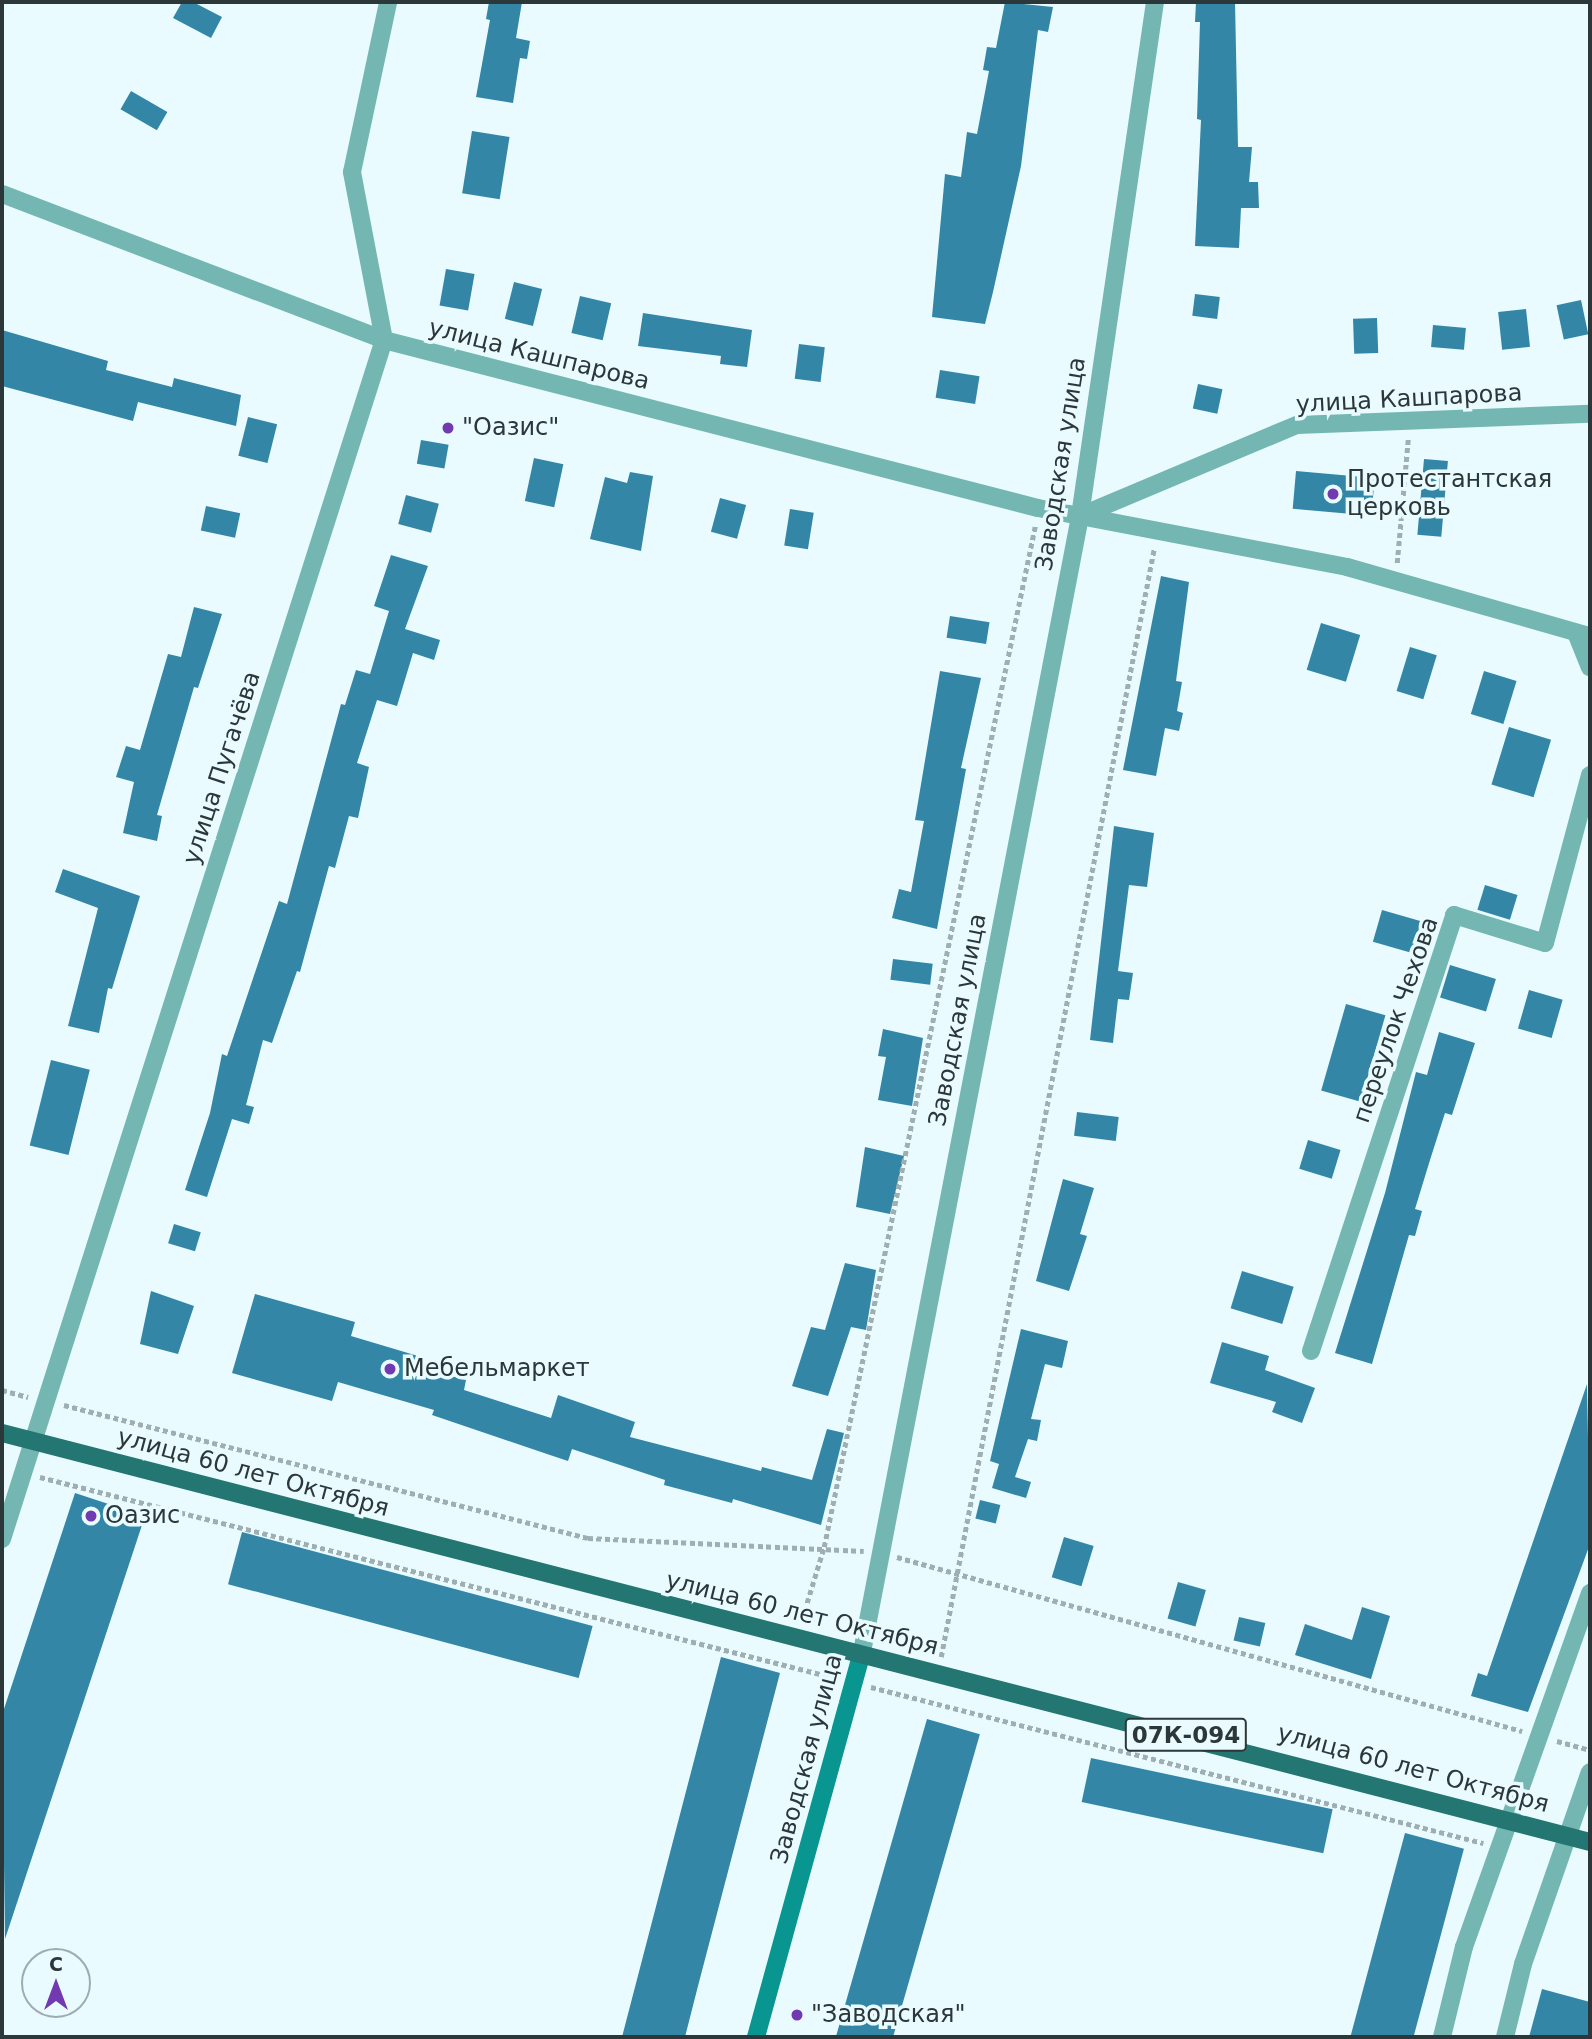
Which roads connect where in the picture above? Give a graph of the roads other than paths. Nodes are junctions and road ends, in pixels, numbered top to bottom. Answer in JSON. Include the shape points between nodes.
{"nodes":[{"id":1,"x":388,"y":2,"type":"edge"},
{"id":2,"x":1154,"y":2,"type":"edge"},
{"id":3,"x":2,"y":194,"type":"edge"},
{"id":4,"x":384,"y":340,"type":"junction"},
{"id":5,"x":1590,"y":414,"type":"edge"},
{"id":6,"x":1080,"y":516,"type":"junction"},
{"id":7,"x":1583,"y":634,"type":"edge"},
{"id":8,"x":1590,"y":667,"type":"edge"},
{"id":9,"x":1590,"y":775,"type":"edge"},
{"id":10,"x":1311,"y":1351,"type":"dead end"},
{"id":11,"x":2,"y":1433,"type":"edge"},
{"id":12,"x":33,"y":1441,"type":"junction"},
{"id":13,"x":2,"y":1539,"type":"edge"},
{"id":14,"x":1590,"y":1593,"type":"edge"},
{"id":15,"x":861,"y":1657,"type":"junction"},
{"id":16,"x":1590,"y":1772,"type":"edge"},
{"id":17,"x":1510,"y":1818,"type":"junction"},
{"id":18,"x":1568,"y":1835,"type":"junction"},
{"id":19,"x":1590,"y":1842,"type":"edge"},
{"id":20,"x":756,"y":2037,"type":"edge"},
{"id":21,"x":1442,"y":2037,"type":"edge"},
{"id":22,"x":1505,"y":2037,"type":"edge"}],
"edges":[{"from":1,"to":4,"type":"street","name":"улица Пугачёва","via":[[352,172]]},
{"from":2,"to":6,"type":"street","name":"Заводская улица"},
{"from":3,"to":4,"type":"street","name":"улица Кашпарова"},
{"from":4,"to":6,"type":"street","name":"улица Кашпарова"},
{"from":4,"to":12,"type":"street","name":"улица Пугачёва"},
{"from":5,"to":6,"type":"street","name":"улица Кашпарова","via":[[1297,425]]},
{"from":6,"to":7,"type":"street","name":"улица Кашпарова","via":[[1347,567]]},
{"from":6,"to":15,"type":"street","name":"Заводская улица"},
{"from":7,"to":8,"type":"street"},
{"from":9,"to":10,"type":"street","name":"переулок Чехова","via":[[1545,943],[1454,915]]},
{"from":11,"to":12,"type":"main road","name":"улица 60 лет Октября"},
{"from":12,"to":13,"type":"street","name":"улица Пугачёва"},
{"from":12,"to":15,"type":"main road","name":"улица 60 лет Октября"},
{"from":14,"to":17,"type":"street"},
{"from":15,"to":17,"type":"main road","name":"улица 60 лет Октября","number":"07К-094","via":[[938,1672]]},
{"from":15,"to":20,"type":"street","name":"Заводская улица"},
{"from":16,"to":18,"type":"street"},
{"from":17,"to":18,"type":"main road","name":"улица 60 лет Октября","number":"07К-094"},
{"from":17,"to":21,"type":"street","via":[[1464,1947]]},
{"from":18,"to":19,"type":"main road","name":"улица 60 лет Октября","number":"07К-094"},
{"from":18,"to":22,"type":"street","via":[[1523,1964]]}]}
